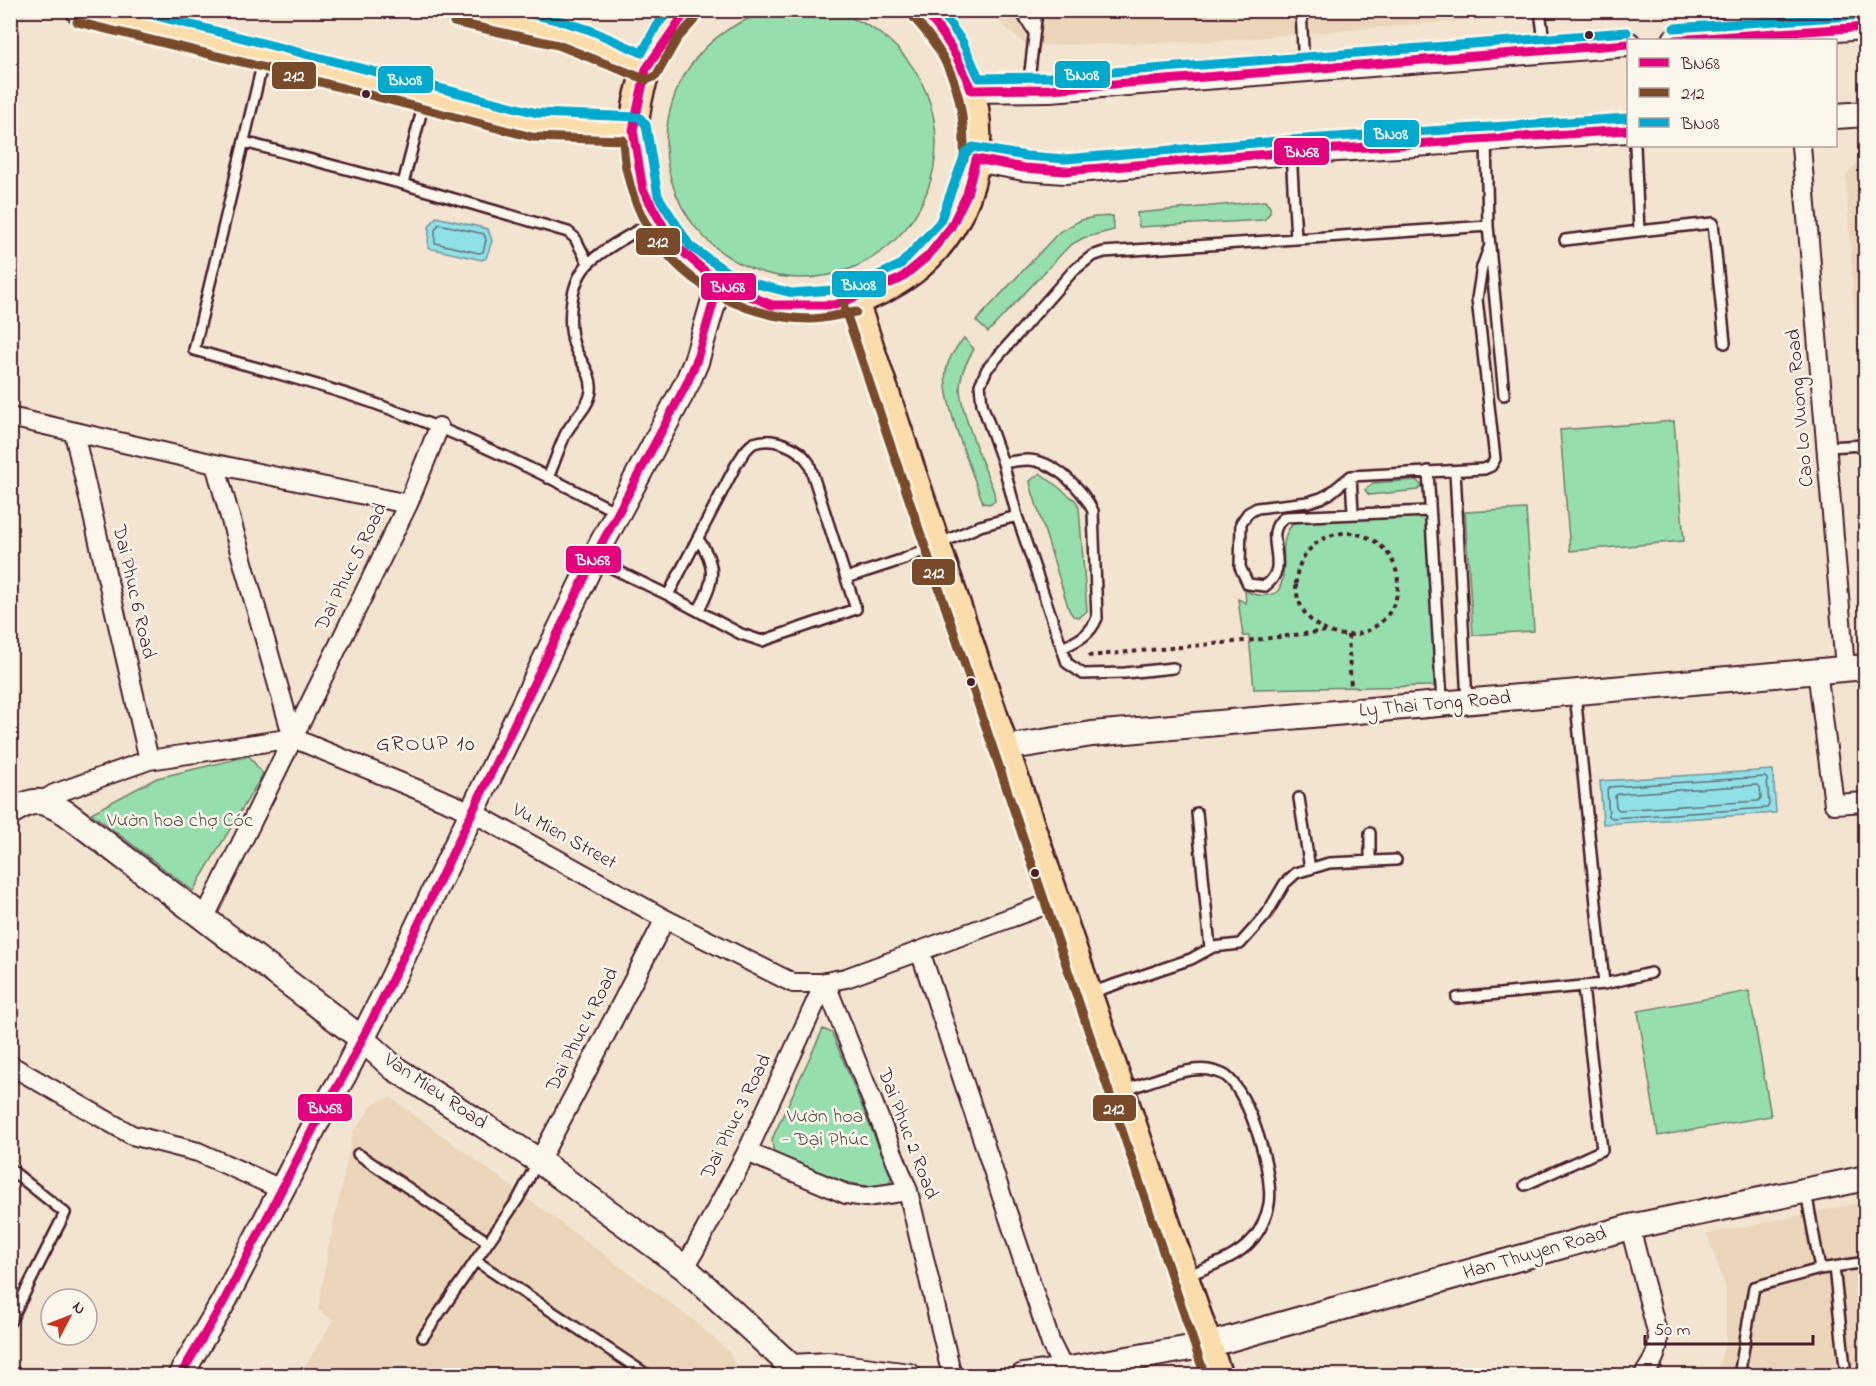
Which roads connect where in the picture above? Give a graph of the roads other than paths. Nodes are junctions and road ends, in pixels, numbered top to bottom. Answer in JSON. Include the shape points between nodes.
{"nodes":[{"id":1,"x":80,"y":10,"type":"edge"},
{"id":2,"x":687,"y":10,"type":"edge"},
{"id":3,"x":923,"y":10,"type":"edge"},
{"id":4,"x":1020,"y":10,"type":"edge"},
{"id":5,"x":1050,"y":10,"type":"edge"},
{"id":6,"x":1300,"y":10,"type":"edge"},
{"id":7,"x":1540,"y":10,"type":"edge"},
{"id":8,"x":1715,"y":10,"type":"edge"},
{"id":9,"x":460,"y":11,"type":"edge"},
{"id":10,"x":1037,"y":11,"type":"edge"},
{"id":11,"x":1866,"y":27,"type":"edge"},
{"id":12,"x":1793,"y":28,"type":"edge"},
{"id":13,"x":1034,"y":33,"type":"junction"},
{"id":14,"x":1716,"y":37,"type":"junction"},
{"id":15,"x":1689,"y":39,"type":"edge"},
{"id":16,"x":1627,"y":44,"type":"edge"},
{"id":17,"x":1545,"y":50,"type":"junction"},
{"id":18,"x":265,"y":55,"type":"junction"},
{"id":19,"x":647,"y":68,"type":"junction"},
{"id":20,"x":1304,"y":69,"type":"junction"},
{"id":21,"x":1028,"y":89,"type":"junction"},
{"id":22,"x":971,"y":90,"type":"junction"},
{"id":23,"x":425,"y":97,"type":"junction"},
{"id":24,"x":1866,"y":114,"type":"edge"},
{"id":25,"x":1837,"y":117,"type":"edge"},
{"id":26,"x":634,"y":128,"type":"junction"},
{"id":27,"x":1627,"y":130,"type":"edge"},
{"id":28,"x":1486,"y":139,"type":"junction"},
{"id":29,"x":244,"y":142,"type":"junction"},
{"id":30,"x":1635,"y":147,"type":"edge"},
{"id":31,"x":1801,"y":147,"type":"edge"},
{"id":32,"x":1291,"y":152,"type":"junction"},
{"id":33,"x":976,"y":159,"type":"junction"},
{"id":34,"x":403,"y":184,"type":"junction"},
{"id":35,"x":656,"y":220,"type":"junction"},
{"id":36,"x":1488,"y":226,"type":"junction"},
{"id":37,"x":1639,"y":231,"type":"junction"},
{"id":38,"x":1296,"y":238,"type":"junction"},
{"id":39,"x":1565,"y":240,"type":"dead end"},
{"id":40,"x":1490,"y":245,"type":"junction"},
{"id":41,"x":588,"y":264,"type":"junction"},
{"id":42,"x":719,"y":283,"type":"junction"},
{"id":43,"x":854,"y":300,"type":"junction"},
{"id":44,"x":1725,"y":343,"type":"dead end"},
{"id":45,"x":1504,"y":395,"type":"dead end"},
{"id":46,"x":10,"y":417,"type":"edge"},
{"id":47,"x":439,"y":427,"type":"junction"},
{"id":48,"x":74,"y":433,"type":"junction"},
{"id":49,"x":1866,"y":445,"type":"edge"},
{"id":50,"x":1826,"y":447,"type":"junction"},
{"id":51,"x":1003,"y":463,"type":"junction"},
{"id":52,"x":215,"y":464,"type":"junction"},
{"id":53,"x":1428,"y":471,"type":"junction"},
{"id":54,"x":1455,"y":471,"type":"junction"},
{"id":55,"x":1351,"y":476,"type":"junction"},
{"id":56,"x":548,"y":478,"type":"junction"},
{"id":57,"x":408,"y":504,"type":"junction"},
{"id":58,"x":1429,"y":511,"type":"junction"},
{"id":59,"x":618,"y":513,"type":"junction"},
{"id":60,"x":1353,"y":513,"type":"junction"},
{"id":61,"x":1017,"y":516,"type":"junction"},
{"id":62,"x":698,"y":539,"type":"junction"},
{"id":63,"x":935,"y":544,"type":"junction"},
{"id":64,"x":594,"y":560,"type":"junction"},
{"id":65,"x":846,"y":578,"type":"junction"},
{"id":66,"x":668,"y":595,"type":"junction"},
{"id":67,"x":698,"y":611,"type":"junction"},
{"id":68,"x":1062,"y":648,"type":"junction"},
{"id":69,"x":1855,"y":667,"type":"edge"},
{"id":70,"x":1173,"y":668,"type":"dead end"},
{"id":71,"x":1817,"y":670,"type":"junction"},
{"id":72,"x":1575,"y":693,"type":"junction"},
{"id":73,"x":1467,"y":703,"type":"junction"},
{"id":74,"x":1442,"y":705,"type":"junction"},
{"id":75,"x":293,"y":738,"type":"junction"},
{"id":76,"x":1005,"y":748,"type":"junction"},
{"id":77,"x":149,"y":760,"type":"junction"},
{"id":78,"x":1299,"y":798,"type":"dead end"},
{"id":79,"x":41,"y":802,"type":"junction"},
{"id":80,"x":1866,"y":802,"type":"edge"},
{"id":81,"x":472,"y":812,"type":"junction"},
{"id":82,"x":10,"y":813,"type":"edge"},
{"id":83,"x":1197,"y":813,"type":"dead end"},
{"id":84,"x":1370,"y":833,"type":"dead end"},
{"id":85,"x":1396,"y":860,"type":"dead end"},
{"id":86,"x":1370,"y":861,"type":"junction"},
{"id":87,"x":1310,"y":868,"type":"junction"},
{"id":88,"x":1056,"y":901,"type":"junction"},
{"id":89,"x":204,"y":919,"type":"junction"},
{"id":90,"x":665,"y":919,"type":"junction"},
{"id":91,"x":1210,"y":948,"type":"junction"},
{"id":92,"x":920,"y":951,"type":"junction"},
{"id":93,"x":1652,"y":973,"type":"dead end"},
{"id":94,"x":825,"y":982,"type":"junction"},
{"id":95,"x":1604,"y":984,"type":"junction"},
{"id":96,"x":1582,"y":987,"type":"junction"},
{"id":97,"x":1088,"y":994,"type":"junction"},
{"id":98,"x":1457,"y":998,"type":"dead end"},
{"id":99,"x":362,"y":1039,"type":"junction"},
{"id":100,"x":10,"y":1065,"type":"edge"},
{"id":101,"x":1122,"y":1091,"type":"junction"},
{"id":102,"x":747,"y":1152,"type":"junction"},
{"id":103,"x":358,"y":1154,"type":"dead end"},
{"id":104,"x":538,"y":1161,"type":"junction"},
{"id":105,"x":10,"y":1169,"type":"edge"},
{"id":106,"x":1866,"y":1178,"type":"edge"},
{"id":107,"x":1525,"y":1185,"type":"dead end"},
{"id":108,"x":283,"y":1190,"type":"junction"},
{"id":109,"x":1805,"y":1190,"type":"junction"},
{"id":110,"x":908,"y":1191,"type":"junction"},
{"id":111,"x":1630,"y":1227,"type":"junction"},
{"id":112,"x":488,"y":1242,"type":"junction"},
{"id":113,"x":476,"y":1261,"type":"junction"},
{"id":114,"x":1866,"y":1262,"type":"edge"},
{"id":115,"x":1834,"y":1267,"type":"junction"},
{"id":116,"x":685,"y":1268,"type":"junction"},
{"id":117,"x":1820,"y":1269,"type":"junction"},
{"id":118,"x":1185,"y":1276,"type":"junction"},
{"id":119,"x":10,"y":1322,"type":"edge"},
{"id":120,"x":423,"y":1337,"type":"dead end"},
{"id":121,"x":1208,"y":1345,"type":"junction"},
{"id":122,"x":1064,"y":1370,"type":"junction"},
{"id":123,"x":790,"y":1371,"type":"edge"},
{"id":124,"x":180,"y":1376,"type":"edge"},
{"id":125,"x":649,"y":1376,"type":"edge"},
{"id":126,"x":909,"y":1376,"type":"edge"},
{"id":127,"x":952,"y":1376,"type":"edge"},
{"id":128,"x":1023,"y":1376,"type":"edge"},
{"id":129,"x":1218,"y":1376,"type":"edge"},
{"id":130,"x":1643,"y":1376,"type":"edge"},
{"id":131,"x":1739,"y":1376,"type":"edge"},
{"id":132,"x":1846,"y":1376,"type":"edge"}],
"edges":[{"from":1,"to":18,"type":"main road"},
{"from":2,"to":19,"type":"main road","via":[[667,32]]},
{"from":3,"to":22,"type":"main road","via":[[950,44]]},
{"from":4,"to":13,"type":"lane"},
{"from":5,"to":10,"type":"lane"},
{"from":6,"to":20,"type":"lane"},
{"from":7,"to":17,"type":"lane"},
{"from":8,"to":14,"type":"lane"},
{"from":9,"to":19,"type":"main road","via":[[561,33]]},
{"from":10,"to":13,"type":"lane"},
{"from":11,"to":12,"type":"street"},
{"from":12,"to":14,"type":"street"},
{"from":13,"to":21,"type":"lane"},
{"from":14,"to":15,"type":"street"},
{"from":16,"to":17,"type":"street"},
{"from":17,"to":20,"type":"street"},
{"from":18,"to":23,"type":"main road"},
{"from":18,"to":29,"type":"lane"},
{"from":19,"to":26,"type":"main road"},
{"from":20,"to":21,"type":"street"},
{"from":21,"to":22,"type":"street"},
{"from":22,"to":33,"type":"main road","via":[[977,125]]},
{"from":23,"to":26,"type":"main road","via":[[546,127]]},
{"from":23,"to":34,"type":"lane"},
{"from":24,"to":25,"type":"street"},
{"from":26,"to":35,"type":"main road","via":[[640,180]]},
{"from":27,"to":28,"type":"street"},
{"from":28,"to":32,"type":"street"},
{"from":28,"to":36,"type":"lane"},
{"from":29,"to":34,"type":"lane"},
{"from":29,"to":47,"type":"lane","via":[[194,350],[386,407]]},
{"from":30,"to":37,"type":"lane"},
{"from":31,"to":50,"type":"street","name":"Cao Lo Vuong Road"},
{"from":32,"to":33,"type":"street","via":[[1065,171]]},
{"from":32,"to":38,"type":"lane"},
{"from":33,"to":43,"type":"main road","via":[[961,208],[933,251],[894,283]]},
{"from":34,"to":41,"type":"lane","via":[[568,232]]},
{"from":35,"to":41,"type":"lane"},
{"from":35,"to":42,"type":"main road","via":[[678,250]]},
{"from":36,"to":38,"type":"lane"},
{"from":36,"to":40,"type":"lane"},
{"from":37,"to":39,"type":"lane"},
{"from":37,"to":44,"type":"lane","via":[[1713,223]]},
{"from":38,"to":51,"type":"lane","via":[[1115,251],[1092,256],[1081,264],[993,362],[980,385],[982,404]]},
{"from":40,"to":45,"type":"lane"},
{"from":40,"to":54,"type":"lane","via":[[1477,299],[1496,459],[1488,468]]},
{"from":41,"to":56,"type":"lane","via":[[575,287],[569,329],[591,379],[591,394],[566,434]]},
{"from":42,"to":43,"type":"main road","via":[[778,305],[813,307]]},
{"from":42,"to":59,"type":"street","via":[[692,372]]},
{"from":43,"to":63,"type":"main road"},
{"from":46,"to":48,"type":"street","name":"Dai Phuc 5 Road"},
{"from":47,"to":56,"type":"lane"},
{"from":47,"to":57,"type":"street"},
{"from":48,"to":52,"type":"street","name":"Dai Phuc 5 Road"},
{"from":48,"to":77,"type":"street","name":"Dai Phuc 6 Road"},
{"from":49,"to":50,"type":"lane"},
{"from":50,"to":69,"type":"street","name":"Cao Lo Vuong Road"},
{"from":51,"to":61,"type":"lane"},
{"from":51,"to":68,"type":"lane","via":[[1028,460],[1047,465],[1074,484],[1093,511],[1097,618],[1091,631]]},
{"from":52,"to":57,"type":"street","name":"Dai Phuc 5 Road"},
{"from":52,"to":75,"type":"street"},
{"from":53,"to":54,"type":"lane"},
{"from":53,"to":55,"type":"lane"},
{"from":53,"to":58,"type":"lane"},
{"from":54,"to":73,"type":"lane"},
{"from":55,"to":60,"type":"lane"},
{"from":55,"to":60,"type":"lane","via":[[1321,498],[1260,507],[1248,513],[1241,523],[1240,567],[1248,584],[1265,586],[1273,580],[1277,570],[1275,529],[1286,517]]},
{"from":56,"to":59,"type":"lane"},
{"from":57,"to":75,"type":"street","name":"Dai Phuc 5 Road"},
{"from":58,"to":60,"type":"lane"},
{"from":58,"to":74,"type":"lane"},
{"from":59,"to":64,"type":"street"},
{"from":61,"to":63,"type":"lane"},
{"from":61,"to":68,"type":"lane"},
{"from":62,"to":65,"type":"lane","via":[[747,448],[755,443],[787,444],[809,463]]},
{"from":62,"to":66,"type":"lane"},
{"from":62,"to":67,"type":"lane","via":[[712,568],[709,593]]},
{"from":63,"to":65,"type":"lane"},
{"from":63,"to":76,"type":"main road"},
{"from":64,"to":66,"type":"lane"},
{"from":64,"to":81,"type":"street"},
{"from":65,"to":67,"type":"lane","via":[[856,609],[762,641]]},
{"from":66,"to":67,"type":"lane"},
{"from":68,"to":70,"type":"lane","via":[[1067,663],[1083,674]]},
{"from":69,"to":71,"type":"street","name":"Ly Thai Tong Road"},
{"from":71,"to":72,"type":"street","name":"Ly Thai Tong Road"},
{"from":71,"to":80,"type":"street","via":[[1834,804]]},
{"from":72,"to":73,"type":"street","name":"Ly Thai Tong Road"},
{"from":72,"to":95,"type":"lane"},
{"from":73,"to":74,"type":"street","name":"Ly Thai Tong Road"},
{"from":74,"to":76,"type":"street","name":"Ly Thai Tong Road","via":[[1092,734]]},
{"from":75,"to":77,"type":"street"},
{"from":75,"to":81,"type":"street","name":"Vu Mien Street"},
{"from":75,"to":89,"type":"street","name":"Dai Phuc 5 Road"},
{"from":76,"to":88,"type":"main road"},
{"from":77,"to":79,"type":"street"},
{"from":78,"to":87,"type":"lane"},
{"from":79,"to":82,"type":"street","via":[[34,801]]},
{"from":79,"to":89,"type":"street","name":"Van Mieu Road","via":[[66,813]]},
{"from":81,"to":90,"type":"street","name":"Vu Mien Street"},
{"from":81,"to":99,"type":"street"},
{"from":83,"to":91,"type":"lane"},
{"from":84,"to":86,"type":"lane"},
{"from":85,"to":86,"type":"lane"},
{"from":86,"to":87,"type":"lane"},
{"from":87,"to":91,"type":"lane","via":[[1290,878],[1266,915],[1240,944]]},
{"from":88,"to":92,"type":"street","name":"Vu Mien Street"},
{"from":88,"to":97,"type":"main road"},
{"from":89,"to":99,"type":"street","name":"Van Mieu Road"},
{"from":90,"to":94,"type":"street","name":"Vu Mien Street","via":[[793,983]]},
{"from":90,"to":104,"type":"street","name":"Dai Phuc 4 Road"},
{"from":91,"to":97,"type":"lane","via":[[1191,959]]},
{"from":92,"to":94,"type":"street","name":"Vu Mien Street"},
{"from":92,"to":122,"type":"street","via":[[1051,1344]]},
{"from":93,"to":95,"type":"lane"},
{"from":94,"to":102,"type":"street","name":"Dai Phuc 3 Road"},
{"from":94,"to":110,"type":"street","name":"Dai Phuc 2 Road"},
{"from":95,"to":96,"type":"lane"},
{"from":96,"to":98,"type":"lane"},
{"from":96,"to":107,"type":"lane","via":[[1602,1150]]},
{"from":97,"to":101,"type":"main road"},
{"from":99,"to":104,"type":"street","name":"Van Mieu Road","via":[[394,1068]]},
{"from":99,"to":108,"type":"street"},
{"from":100,"to":108,"type":"street","via":[[132,1135],[198,1152]]},
{"from":101,"to":118,"type":"main road"},
{"from":101,"to":118,"type":"lane","via":[[1191,1071],[1211,1070],[1226,1076],[1244,1099],[1256,1128],[1266,1165],[1269,1203],[1262,1224],[1239,1252]]},
{"from":102,"to":110,"type":"street","via":[[846,1194],[866,1197]]},
{"from":102,"to":116,"type":"street","name":"Dai Phuc 3 Road"},
{"from":103,"to":112,"type":"lane"},
{"from":104,"to":112,"type":"lane"},
{"from":104,"to":116,"type":"street","name":"Van Mieu Road"},
{"from":105,"to":119,"type":"lane","via":[[65,1213]]},
{"from":106,"to":109,"type":"street","name":"Han Thuyen Road"},
{"from":108,"to":124,"type":"street"},
{"from":109,"to":111,"type":"street","name":"Han Thuyen Road"},
{"from":109,"to":117,"type":"lane"},
{"from":110,"to":127,"type":"street","name":"Dai Phuc 2 Road"},
{"from":111,"to":121,"type":"street","name":"Han Thuyen Road"},
{"from":111,"to":130,"type":"street","via":[[1658,1344]]},
{"from":112,"to":113,"type":"lane"},
{"from":113,"to":120,"type":"lane"},
{"from":113,"to":125,"type":"lane"},
{"from":114,"to":115,"type":"lane"},
{"from":115,"to":117,"type":"lane"},
{"from":115,"to":132,"type":"lane"},
{"from":116,"to":123,"type":"street","name":"Van Mieu Road"},
{"from":117,"to":131,"type":"lane","via":[[1754,1287]]},
{"from":118,"to":121,"type":"main road"},
{"from":121,"to":122,"type":"street","name":"Han Thuyen Road"},
{"from":121,"to":129,"type":"main road"},
{"from":122,"to":128,"type":"street","name":"Han Thuyen Road"},
{"from":123,"to":126,"type":"street","via":[[828,1365]]}]}
